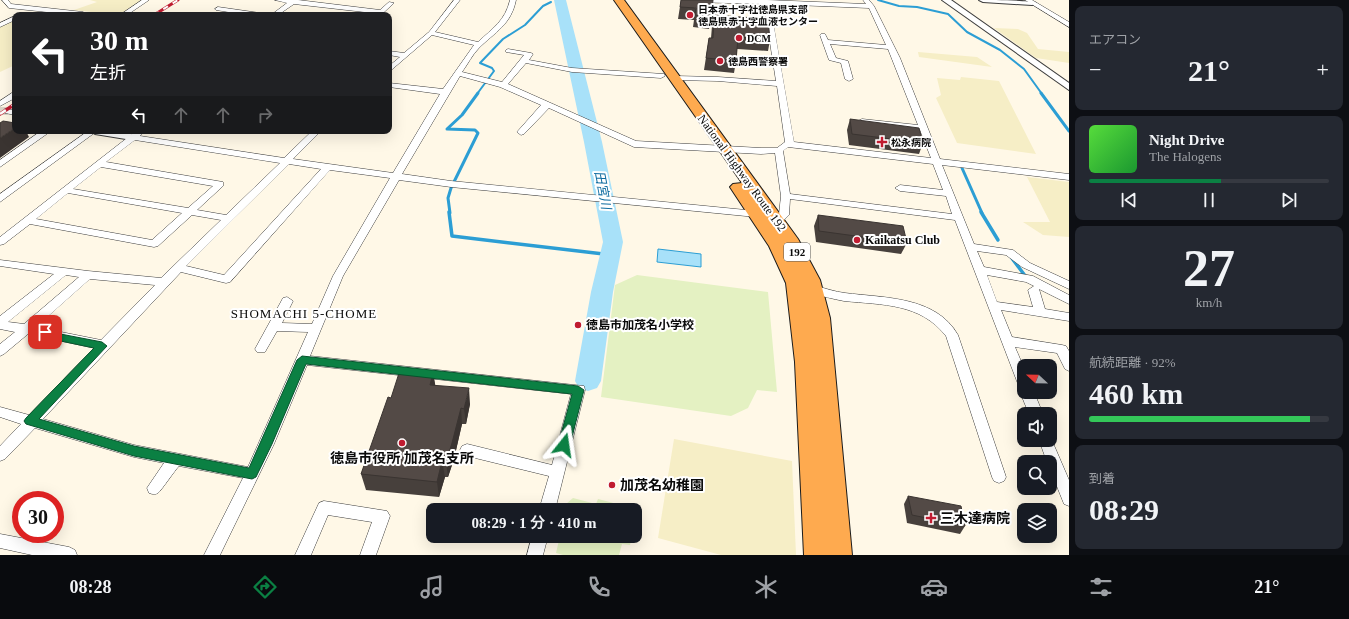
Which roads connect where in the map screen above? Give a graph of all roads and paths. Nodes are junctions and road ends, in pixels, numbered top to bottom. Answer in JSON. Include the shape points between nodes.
{"nodes":[{"id":1,"x":24,"y":0,"type":"edge"},
{"id":2,"x":146,"y":0,"type":"edge"},
{"id":3,"x":278,"y":0,"type":"edge"},
{"id":4,"x":457,"y":0,"type":"edge"},
{"id":5,"x":513,"y":0,"type":"edge"},
{"id":6,"x":610,"y":0,"type":"edge"},
{"id":7,"x":619,"y":0,"type":"edge"},
{"id":8,"x":691,"y":0,"type":"edge"},
{"id":9,"x":946,"y":0,"type":"edge"},
{"id":10,"x":983,"y":0,"type":"edge"},
{"id":11,"x":294,"y":1,"type":"edge"},
{"id":12,"x":1002,"y":1,"type":"edge"},
{"id":13,"x":767,"y":2,"type":"junction"},
{"id":14,"x":1030,"y":2,"type":"edge"},
{"id":15,"x":7,"y":3,"type":"edge"},
{"id":16,"x":391,"y":3,"type":"dead end"},
{"id":17,"x":36,"y":8,"type":"junction"},
{"id":18,"x":218,"y":9,"type":"dead end"},
{"id":19,"x":868,"y":9,"type":"edge"},
{"id":20,"x":0,"y":10,"type":"edge"},
{"id":21,"x":27,"y":12,"type":"edge"},
{"id":22,"x":67,"y":12,"type":"edge"},
{"id":23,"x":128,"y":12,"type":"edge"},
{"id":24,"x":239,"y":12,"type":"edge"},
{"id":25,"x":281,"y":12,"type":"edge"},
{"id":26,"x":849,"y":12,"type":"dead end"},
{"id":27,"x":12,"y":19,"type":"edge"},
{"id":28,"x":0,"y":25,"type":"edge"},
{"id":29,"x":1069,"y":25,"type":"edge"},
{"id":30,"x":431,"y":33,"type":"junction"},
{"id":31,"x":823,"y":35,"type":"dead end"},
{"id":32,"x":826,"y":42,"type":"junction"},
{"id":33,"x":480,"y":44,"type":"junction"},
{"id":34,"x":890,"y":46,"type":"junction"},
{"id":35,"x":508,"y":51,"type":"dead end"},
{"id":36,"x":392,"y":53,"type":"edge"},
{"id":37,"x":405,"y":55,"type":"junction"},
{"id":38,"x":524,"y":61,"type":"junction"},
{"id":39,"x":392,"y":67,"type":"edge"},
{"id":40,"x":458,"y":73,"type":"junction"},
{"id":41,"x":668,"y":77,"type":"junction"},
{"id":42,"x":849,"y":79,"type":"dead end"},
{"id":43,"x":780,"y":84,"type":"junction"},
{"id":44,"x":392,"y":85,"type":"edge"},
{"id":45,"x":503,"y":85,"type":"junction"},
{"id":46,"x":1069,"y":87,"type":"edge"},
{"id":47,"x":445,"y":92,"type":"junction"},
{"id":48,"x":12,"y":97,"type":"edge"},
{"id":49,"x":0,"y":104,"type":"tunnel mouth"},
{"id":50,"x":549,"y":106,"type":"junction"},
{"id":51,"x":862,"y":120,"type":"edge"},
{"id":52,"x":924,"y":128,"type":"junction"},
{"id":53,"x":521,"y":132,"type":"dead end"},
{"id":54,"x":44,"y":134,"type":"edge"},
{"id":55,"x":90,"y":134,"type":"edge"},
{"id":56,"x":136,"y":134,"type":"edge"},
{"id":57,"x":314,"y":134,"type":"edge"},
{"id":58,"x":790,"y":144,"type":"junction"},
{"id":59,"x":718,"y":148,"type":"junction"},
{"id":60,"x":779,"y":150,"type":"junction"},
{"id":61,"x":285,"y":161,"type":"junction"},
{"id":62,"x":938,"y":162,"type":"junction"},
{"id":63,"x":0,"y":164,"type":"edge"},
{"id":64,"x":99,"y":164,"type":"junction"},
{"id":65,"x":328,"y":167,"type":"junction"},
{"id":66,"x":395,"y":177,"type":"junction"},
{"id":67,"x":1069,"y":178,"type":"edge"},
{"id":68,"x":900,"y":188,"type":"dead end"},
{"id":69,"x":65,"y":190,"type":"junction"},
{"id":70,"x":950,"y":194,"type":"junction"},
{"id":71,"x":786,"y":196,"type":"junction"},
{"id":72,"x":0,"y":200,"type":"edge"},
{"id":73,"x":190,"y":211,"type":"junction"},
{"id":74,"x":756,"y":214,"type":"junction"},
{"id":75,"x":227,"y":218,"type":"junction"},
{"id":76,"x":959,"y":218,"type":"junction"},
{"id":77,"x":27,"y":220,"type":"junction"},
{"id":78,"x":777,"y":221,"type":"junction"},
{"id":79,"x":0,"y":242,"type":"edge"},
{"id":80,"x":970,"y":247,"type":"junction"},
{"id":81,"x":0,"y":263,"type":"edge"},
{"id":82,"x":179,"y":268,"type":"junction"},
{"id":83,"x":980,"y":270,"type":"junction"},
{"id":84,"x":63,"y":272,"type":"junction"},
{"id":85,"x":88,"y":276,"type":"junction"},
{"id":86,"x":164,"y":282,"type":"junction"},
{"id":87,"x":1069,"y":285,"type":"edge"},
{"id":88,"x":815,"y":290,"type":"junction"},
{"id":89,"x":1034,"y":290,"type":"dead end"},
{"id":90,"x":1069,"y":300,"type":"edge"},
{"id":91,"x":286,"y":301,"type":"dead end"},
{"id":92,"x":993,"y":305,"type":"junction"},
{"id":93,"x":1040,"y":312,"type":"junction"},
{"id":94,"x":1069,"y":317,"type":"edge"},
{"id":95,"x":0,"y":323,"type":"edge"},
{"id":96,"x":274,"y":327,"type":"junction"},
{"id":97,"x":316,"y":328,"type":"junction"},
{"id":98,"x":26,"y":329,"type":"junction"},
{"id":99,"x":1007,"y":341,"type":"junction"},
{"id":100,"x":102,"y":346,"type":"junction"},
{"id":101,"x":261,"y":349,"type":"dead end"},
{"id":102,"x":0,"y":351,"type":"edge"},
{"id":103,"x":302,"y":360,"type":"junction"},
{"id":104,"x":1017,"y":366,"type":"edge"},
{"id":105,"x":1069,"y":366,"type":"edge"},
{"id":106,"x":0,"y":412,"type":"edge"},
{"id":107,"x":30,"y":421,"type":"junction"},
{"id":108,"x":1049,"y":447,"type":"edge"},
{"id":109,"x":467,"y":450,"type":"dead end"},
{"id":110,"x":0,"y":455,"type":"edge"},
{"id":111,"x":176,"y":459,"type":"junction"},
{"id":112,"x":556,"y":472,"type":"junction"},
{"id":113,"x":252,"y":474,"type":"junction"},
{"id":114,"x":999,"y":477,"type":"dead end"},
{"id":115,"x":154,"y":488,"type":"dead end"},
{"id":116,"x":1069,"y":500,"type":"edge"},
{"id":117,"x":549,"y":503,"type":"edge"},
{"id":118,"x":0,"y":541,"type":"edge"},
{"id":119,"x":538,"y":543,"type":"edge"},
{"id":120,"x":69,"y":555,"type":"edge"},
{"id":121,"x":212,"y":555,"type":"edge"},
{"id":122,"x":303,"y":555,"type":"edge"},
{"id":123,"x":368,"y":555,"type":"edge"},
{"id":124,"x":535,"y":555,"type":"edge"},
{"id":125,"x":817,"y":555,"type":"edge"},
{"id":126,"x":839,"y":555,"type":"edge"}],
"edges":[{"from":1,"to":15,"type":"street"},
{"from":2,"to":23,"type":"street"},
{"from":3,"to":11,"type":"street"},
{"from":4,"to":30,"type":"street"},
{"from":5,"to":33,"type":"street","via":[[510,13]]},
{"from":6,"to":41,"type":"highway","name":"National Highway Route 192","number":"192"},
{"from":7,"to":41,"type":"highway","name":"National Highway Route 192","number":"192"},
{"from":8,"to":13,"type":"street"},
{"from":9,"to":46,"type":"street"},
{"from":10,"to":12,"type":"street"},
{"from":11,"to":16,"type":"street","via":[[382,12]]},
{"from":11,"to":25,"type":"street"},
{"from":12,"to":14,"type":"street"},
{"from":13,"to":19,"type":"street"},
{"from":13,"to":43,"type":"street"},
{"from":14,"to":29,"type":"street"},
{"from":15,"to":17,"type":"street"},
{"from":15,"to":20,"type":"street"},
{"from":17,"to":21,"type":"street"},
{"from":17,"to":22,"type":"street"},
{"from":18,"to":24,"type":"street"},
{"from":19,"to":26,"type":"street"},
{"from":19,"to":34,"type":"street"},
{"from":27,"to":28,"type":"street"},
{"from":30,"to":33,"type":"street"},
{"from":30,"to":37,"type":"street"},
{"from":31,"to":32,"type":"street"},
{"from":32,"to":34,"type":"street"},
{"from":32,"to":42,"type":"street","via":[[833,60],[844,61]]},
{"from":33,"to":40,"type":"street"},
{"from":34,"to":52,"type":"street"},
{"from":35,"to":38,"type":"street","via":[[529,54]]},
{"from":36,"to":37,"type":"street"},
{"from":37,"to":39,"type":"street"},
{"from":38,"to":41,"type":"street","via":[[575,70]]},
{"from":38,"to":45,"type":"street"},
{"from":40,"to":45,"type":"street"},
{"from":40,"to":47,"type":"street"},
{"from":41,"to":43,"type":"street"},
{"from":41,"to":59,"type":"highway","name":"National Highway Route 192","number":"192"},
{"from":43,"to":58,"type":"street"},
{"from":44,"to":47,"type":"street"},
{"from":45,"to":50,"type":"street"},
{"from":47,"to":66,"type":"street"},
{"from":48,"to":49,"type":"street"},
{"from":50,"to":53,"type":"street","via":[[544,107]]},
{"from":50,"to":59,"type":"street","via":[[634,144]]},
{"from":51,"to":52,"type":"street"},
{"from":52,"to":62,"type":"street"},
{"from":54,"to":63,"type":"street"},
{"from":55,"to":72,"type":"street"},
{"from":56,"to":61,"type":"street"},
{"from":56,"to":64,"type":"street"},
{"from":57,"to":61,"type":"street"},
{"from":58,"to":60,"type":"street"},
{"from":58,"to":62,"type":"street"},
{"from":59,"to":60,"type":"street"},
{"from":59,"to":74,"type":"highway","name":"National Highway Route 192","number":"192"},
{"from":59,"to":78,"type":"highway","name":"National Highway Route 192","number":"192"},
{"from":60,"to":71,"type":"street"},
{"from":61,"to":65,"type":"street"},
{"from":61,"to":75,"type":"street"},
{"from":62,"to":67,"type":"street"},
{"from":62,"to":70,"type":"street"},
{"from":64,"to":69,"type":"street"},
{"from":64,"to":73,"type":"street","via":[[220,184]]},
{"from":65,"to":66,"type":"street"},
{"from":65,"to":82,"type":"street","via":[[226,279]]},
{"from":66,"to":74,"type":"street"},
{"from":66,"to":97,"type":"street","via":[[338,276]]},
{"from":68,"to":70,"type":"street"},
{"from":69,"to":73,"type":"street"},
{"from":69,"to":77,"type":"street"},
{"from":70,"to":76,"type":"street"},
{"from":71,"to":76,"type":"street"},
{"from":71,"to":78,"type":"street","via":[[784,215]]},
{"from":73,"to":75,"type":"street"},
{"from":73,"to":77,"type":"street","via":[[154,244]]},
{"from":74,"to":125,"type":"highway","name":"National Highway Route 192","number":"192","via":[[778,246],[796,283],[805,362]]},
{"from":75,"to":82,"type":"street"},
{"from":76,"to":80,"type":"street"},
{"from":77,"to":79,"type":"street"},
{"from":78,"to":88,"type":"highway","name":"National Highway Route 192","number":"192","via":[[802,261]]},
{"from":80,"to":83,"type":"street"},
{"from":80,"to":87,"type":"street","via":[[1009,252],[1026,265]]},
{"from":81,"to":84,"type":"street"},
{"from":82,"to":86,"type":"street"},
{"from":83,"to":90,"type":"street","via":[[1029,279]]},
{"from":83,"to":92,"type":"street"},
{"from":84,"to":85,"type":"street"},
{"from":84,"to":95,"type":"street"},
{"from":85,"to":86,"type":"street"},
{"from":85,"to":98,"type":"street"},
{"from":86,"to":100,"type":"street"},
{"from":88,"to":114,"type":"street","via":[[844,297],[912,306],[935,316],[946,325],[952,335]]},
{"from":88,"to":126,"type":"highway","name":"National Highway Route 192","number":"192","via":[[824,361]]},
{"from":89,"to":93,"type":"street"},
{"from":91,"to":96,"type":"street"},
{"from":92,"to":93,"type":"street"},
{"from":92,"to":99,"type":"street"},
{"from":93,"to":94,"type":"street"},
{"from":95,"to":98,"type":"street"},
{"from":96,"to":97,"type":"street"},
{"from":96,"to":101,"type":"street"},
{"from":97,"to":103,"type":"street"},
{"from":98,"to":100,"type":"street"},
{"from":98,"to":102,"type":"street"},
{"from":99,"to":104,"type":"street"},
{"from":99,"to":105,"type":"street","via":[[1062,349]]},
{"from":100,"to":107,"type":"street"},
{"from":103,"to":112,"type":"street","via":[[578,390]]},
{"from":103,"to":113,"type":"street"},
{"from":106,"to":107,"type":"street"},
{"from":107,"to":110,"type":"street"},
{"from":107,"to":111,"type":"street","via":[[134,451]]},
{"from":108,"to":116,"type":"street"},
{"from":109,"to":112,"type":"street"},
{"from":111,"to":113,"type":"street"},
{"from":111,"to":115,"type":"street"},
{"from":112,"to":117,"type":"street"},
{"from":113,"to":121,"type":"street"},
{"from":118,"to":120,"type":"street"},
{"from":119,"to":124,"type":"street"},
{"from":122,"to":123,"type":"street","via":[[324,508],[382,516]]}]}
